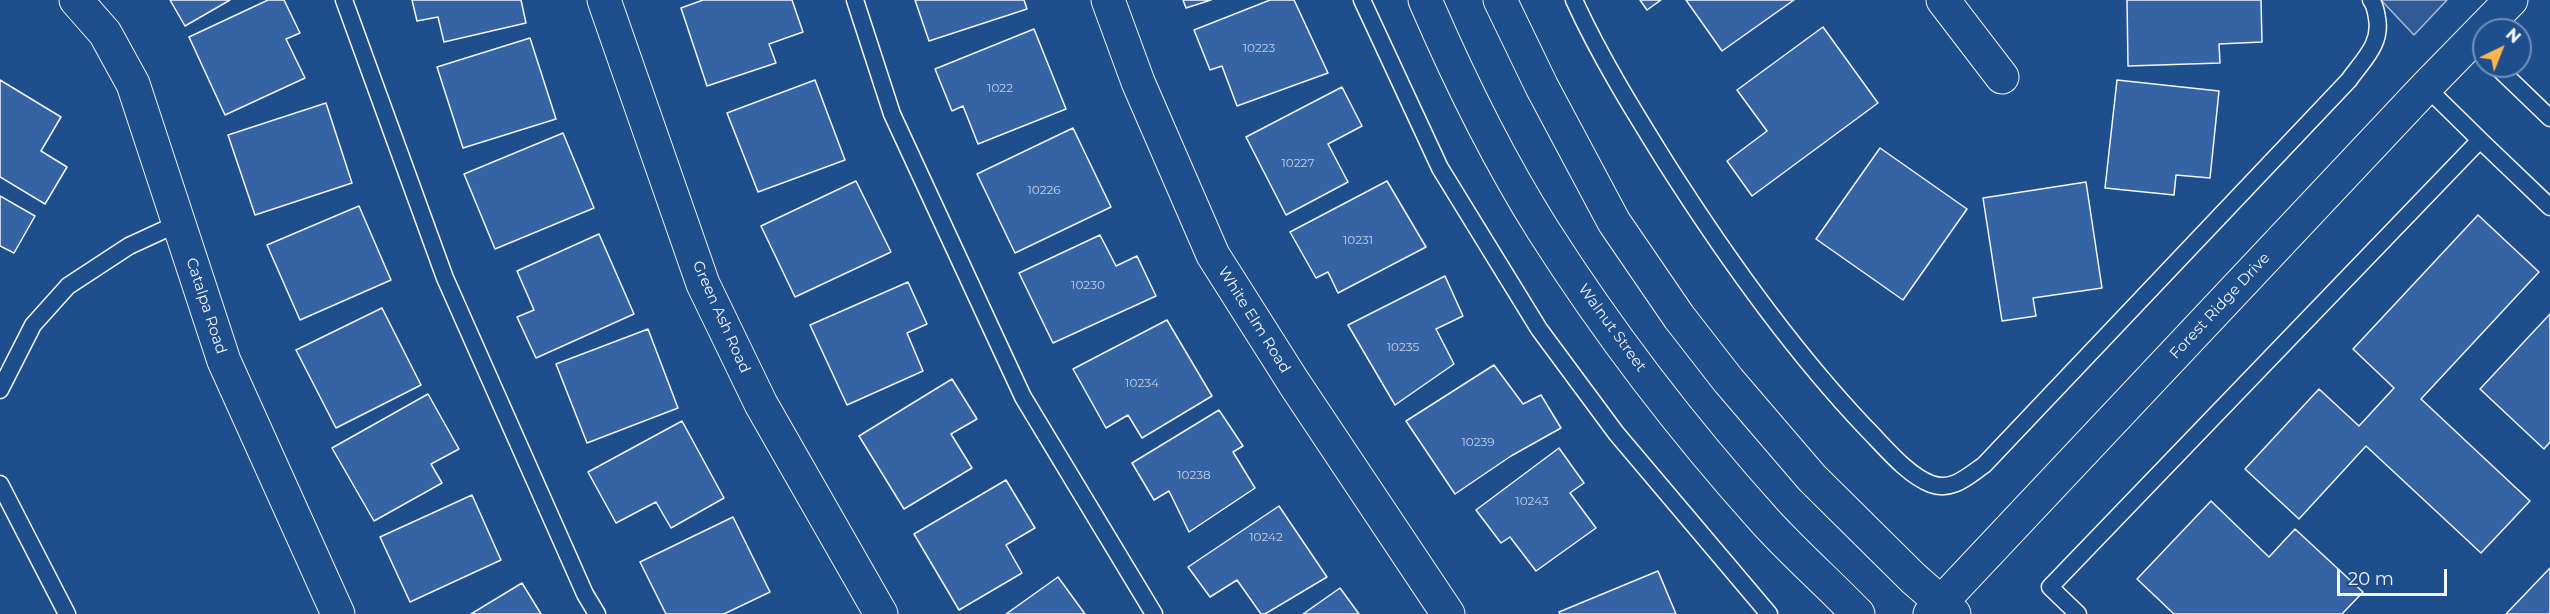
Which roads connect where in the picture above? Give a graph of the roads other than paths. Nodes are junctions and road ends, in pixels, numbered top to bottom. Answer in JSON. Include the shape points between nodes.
{"nodes":[{"id":1,"x":76,"y":0,"type":"edge"},
{"id":2,"x":344,"y":0,"type":"edge"},
{"id":3,"x":604,"y":0,"type":"edge"},
{"id":4,"x":855,"y":0,"type":"edge"},
{"id":5,"x":1108,"y":0,"type":"edge"},
{"id":6,"x":1362,"y":0,"type":"edge"},
{"id":7,"x":1425,"y":0,"type":"edge"},
{"id":8,"x":1500,"y":0,"type":"edge"},
{"id":9,"x":1574,"y":0,"type":"edge"},
{"id":10,"x":1943,"y":0,"type":"edge"},
{"id":11,"x":2371,"y":0,"type":"edge"},
{"id":12,"x":2511,"y":0,"type":"edge"},
{"id":13,"x":2498,"y":18,"type":"edge"},
{"id":14,"x":2472,"y":52,"type":"edge"},
{"id":15,"x":2002,"y":77,"type":"dead end"},
{"id":16,"x":2508,"y":78,"type":"edge"},
{"id":17,"x":2426,"y":87,"type":"junction"},
{"id":18,"x":2550,"y":118,"type":"edge"},
{"id":19,"x":2480,"y":140,"type":"junction"},
{"id":20,"x":2550,"y":207,"type":"edge"},
{"id":21,"x":179,"y":223,"type":"junction"},
{"id":22,"x":0,"y":390,"type":"edge"},
{"id":23,"x":0,"y":484,"type":"edge"},
{"id":24,"x":1942,"y":610,"type":"edge"},
{"id":25,"x":67,"y":614,"type":"edge"},
{"id":26,"x":338,"y":614,"type":"edge"},
{"id":27,"x":597,"y":614,"type":"edge"},
{"id":28,"x":881,"y":614,"type":"edge"},
{"id":29,"x":1154,"y":614,"type":"edge"},
{"id":30,"x":1448,"y":614,"type":"edge"},
{"id":31,"x":1769,"y":614,"type":"edge"},
{"id":32,"x":1858,"y":614,"type":"edge"},
{"id":33,"x":2078,"y":614,"type":"edge"}],
"edges":[{"from":1,"to":21,"type":"street","name":"Catalpa Road","via":[[105,33],[133,84]]},
{"from":2,"to":27,"type":"lane","via":[[445,278]]},
{"from":3,"to":28,"type":"street","name":"Green Ash Road","via":[[704,284],[761,404]]},
{"from":4,"to":29,"type":"lane","via":[[892,114],[1023,397]]},
{"from":5,"to":30,"type":"street","name":"White Elm Road","via":[[1138,82],[1213,255],[1293,383]]},
{"from":6,"to":31,"type":"lane","via":[[1440,168],[1539,329],[1616,433]]},
{"from":7,"to":32,"type":"street","name":"Walnut Street","via":[[1489,135],[1542,229],[1608,324],[1683,424],[1766,522]]},
{"from":8,"to":24,"type":"street","via":[[1614,222],[1679,317],[1812,478]]},
{"from":9,"to":11,"type":"lane","via":[[1634,111],[1701,219],[1755,295],[1847,408],[1899,462],[1930,484],[1943,487],[1953,486],[1984,465],[2349,80],[2375,44],[2379,31]]},
{"from":10,"to":15,"type":"street"},
{"from":12,"to":13,"type":"street","name":"Forest Ridge Drive"},
{"from":14,"to":17,"type":"street","name":"Forest Ridge Drive"},
{"from":16,"to":18,"type":"lane"},
{"from":17,"to":19,"type":"lane"},
{"from":17,"to":24,"type":"street","name":"Forest Ridge Drive"},
{"from":19,"to":20,"type":"lane"},
{"from":19,"to":33,"type":"lane","via":[[2050,587]]},
{"from":21,"to":22,"type":"lane","via":[[129,246],[68,286],[33,325]]},
{"from":21,"to":26,"type":"street","name":"Catalpa Road","via":[[224,361]]},
{"from":23,"to":25,"type":"lane"}]}
